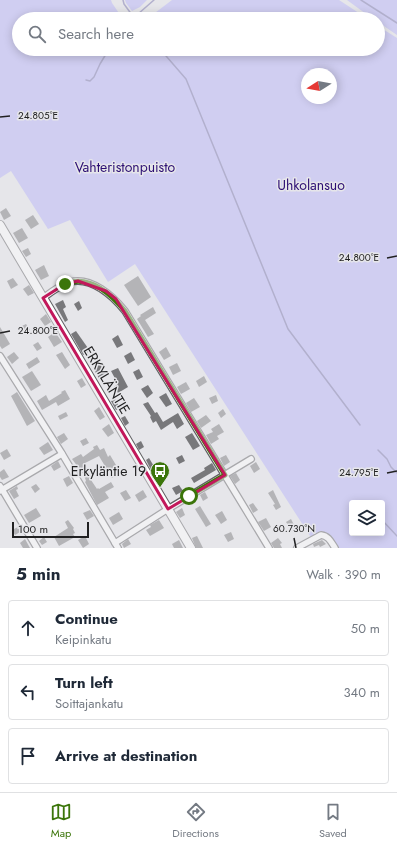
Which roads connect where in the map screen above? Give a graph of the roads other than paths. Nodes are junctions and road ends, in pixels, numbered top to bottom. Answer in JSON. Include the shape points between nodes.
{"nodes":[{"id":1,"x":0,"y":225,"type":"edge"},
{"id":2,"x":43,"y":298,"type":"junction"},
{"id":3,"x":0,"y":356,"type":"edge"},
{"id":4,"x":62,"y":454,"type":"junction"},
{"id":5,"x":251,"y":459,"type":"dead end"},
{"id":6,"x":225,"y":475,"type":"junction"},
{"id":7,"x":1,"y":489,"type":"edge"},
{"id":8,"x":168,"y":509,"type":"junction"},
{"id":9,"x":116,"y":545,"type":"edge"},
{"id":10,"x":37,"y":548,"type":"edge"},
{"id":11,"x":191,"y":548,"type":"edge"},
{"id":12,"x":269,"y":548,"type":"edge"},
{"id":13,"x":297,"y":548,"type":"edge"},
{"id":14,"x":335,"y":548,"type":"edge"}],
"edges":[{"from":1,"to":2,"type":"street","name":"ERKYLÄNTIE"},
{"from":2,"to":6,"type":"street","via":[[65,284],[78,281],[106,291],[116,300]]},
{"from":2,"to":8,"type":"street","name":"ERKYLÄNTIE"},
{"from":3,"to":4,"type":"street"},
{"from":4,"to":7,"type":"street"},
{"from":4,"to":9,"type":"street"},
{"from":5,"to":6,"type":"street"},
{"from":6,"to":8,"type":"street"},
{"from":6,"to":12,"type":"street"},
{"from":7,"to":10,"type":"street"},
{"from":8,"to":9,"type":"street"},
{"from":8,"to":11,"type":"street","name":"ERKYLÄNTIE"},
{"from":13,"to":14,"type":"street","via":[[325,535],[330,538]]}]}
